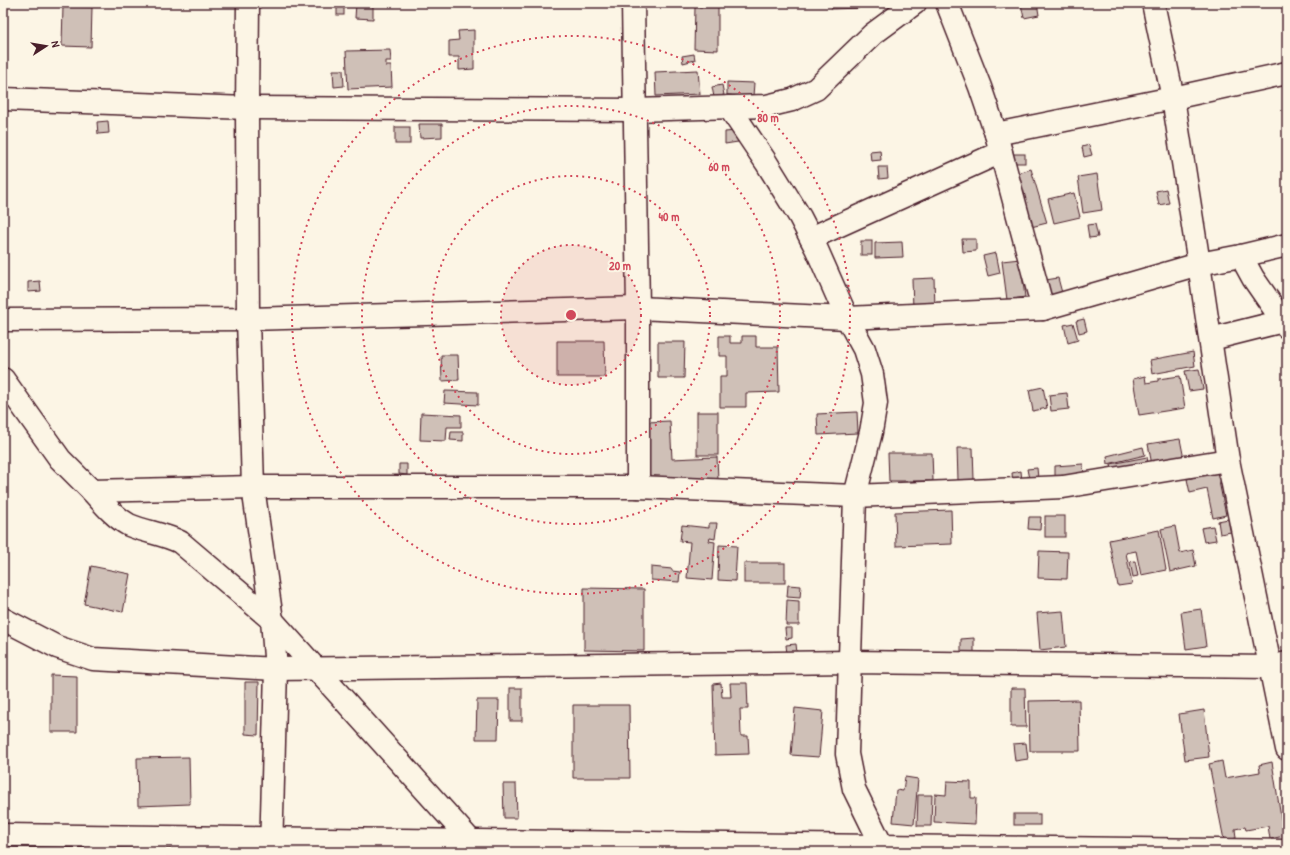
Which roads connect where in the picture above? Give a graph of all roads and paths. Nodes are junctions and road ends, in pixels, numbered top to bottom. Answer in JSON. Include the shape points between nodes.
{"nodes":[{"id":1,"x":248,"y":3,"type":"edge"},
{"id":2,"x":632,"y":3,"type":"edge"},
{"id":3,"x":915,"y":3,"type":"edge"},
{"id":4,"x":947,"y":3,"type":"edge"},
{"id":5,"x":1153,"y":3,"type":"edge"},
{"id":6,"x":1287,"y":73,"type":"edge"},
{"id":7,"x":1174,"y":98,"type":"junction"},
{"id":8,"x":3,"y":99,"type":"edge"},
{"id":9,"x":730,"y":107,"type":"junction"},
{"id":10,"x":247,"y":108,"type":"junction"},
{"id":11,"x":635,"y":110,"type":"junction"},
{"id":12,"x":998,"y":143,"type":"junction"},
{"id":13,"x":811,"y":238,"type":"junction"},
{"id":14,"x":1287,"y":245,"type":"edge"},
{"id":15,"x":1241,"y":256,"type":"junction"},
{"id":16,"x":1199,"y":264,"type":"junction"},
{"id":17,"x":638,"y":308,"type":"junction"},
{"id":18,"x":1043,"y":309,"type":"junction"},
{"id":19,"x":847,"y":318,"type":"junction"},
{"id":20,"x":248,"y":319,"type":"junction"},
{"id":21,"x":3,"y":320,"type":"edge"},
{"id":22,"x":1285,"y":323,"type":"edge"},
{"id":23,"x":1210,"y":339,"type":"junction"},
{"id":24,"x":3,"y":378,"type":"edge"},
{"id":25,"x":1228,"y":460,"type":"junction"},
{"id":26,"x":254,"y":487,"type":"junction"},
{"id":27,"x":638,"y":487,"type":"junction"},
{"id":28,"x":92,"y":491,"type":"junction"},
{"id":29,"x":855,"y":496,"type":"junction"},
{"id":30,"x":3,"y":619,"type":"edge"},
{"id":31,"x":272,"y":620,"type":"junction"},
{"id":32,"x":850,"y":662,"type":"junction"},
{"id":33,"x":1283,"y":668,"type":"edge"},
{"id":34,"x":276,"y":669,"type":"junction"},
{"id":35,"x":315,"y":669,"type":"junction"},
{"id":36,"x":1287,"y":749,"type":"edge"},
{"id":37,"x":3,"y":835,"type":"edge"},
{"id":38,"x":471,"y":841,"type":"junction"},
{"id":39,"x":271,"y":845,"type":"edge"},
{"id":40,"x":882,"y":846,"type":"junction"},
{"id":41,"x":604,"y":847,"type":"edge"},
{"id":42,"x":1073,"y":850,"type":"edge"},
{"id":43,"x":1287,"y":851,"type":"edge"}],
"edges":[{"from":1,"to":10,"type":"street"},
{"from":2,"to":11,"type":"street"},
{"from":3,"to":9,"type":"street","via":[[873,34],[816,89],[792,100],[767,106]]},
{"from":4,"to":12,"type":"street","via":[[980,87]]},
{"from":5,"to":7,"type":"street"},
{"from":6,"to":7,"type":"street"},
{"from":7,"to":12,"type":"street"},
{"from":7,"to":16,"type":"street"},
{"from":8,"to":10,"type":"street"},
{"from":9,"to":11,"type":"street"},
{"from":9,"to":13,"type":"street","via":[[782,186]]},
{"from":10,"to":11,"type":"street"},
{"from":10,"to":20,"type":"street"},
{"from":11,"to":17,"type":"street"},
{"from":12,"to":13,"type":"street"},
{"from":12,"to":18,"type":"street"},
{"from":13,"to":19,"type":"street"},
{"from":14,"to":15,"type":"street"},
{"from":15,"to":16,"type":"street"},
{"from":15,"to":22,"type":"street","via":[[1253,278]]},
{"from":16,"to":18,"type":"street"},
{"from":16,"to":23,"type":"street"},
{"from":17,"to":19,"type":"street"},
{"from":17,"to":20,"type":"street"},
{"from":17,"to":27,"type":"street"},
{"from":18,"to":19,"type":"street"},
{"from":19,"to":29,"type":"street","via":[[864,349],[872,374],[876,402]]},
{"from":20,"to":21,"type":"street"},
{"from":20,"to":26,"type":"street"},
{"from":22,"to":23,"type":"street"},
{"from":23,"to":25,"type":"street"},
{"from":24,"to":28,"type":"street","via":[[60,460]]},
{"from":25,"to":29,"type":"street","via":[[1063,487]]},
{"from":25,"to":33,"type":"street"},
{"from":26,"to":27,"type":"street"},
{"from":26,"to":28,"type":"street"},
{"from":26,"to":31,"type":"street"},
{"from":27,"to":29,"type":"street"},
{"from":28,"to":31,"type":"street","via":[[116,516],[130,525],[180,542]]},
{"from":29,"to":32,"type":"street"},
{"from":30,"to":34,"type":"street","via":[[57,647],[93,659]]},
{"from":31,"to":34,"type":"street"},
{"from":31,"to":35,"type":"street"},
{"from":32,"to":33,"type":"street"},
{"from":32,"to":35,"type":"street"},
{"from":32,"to":40,"type":"street","via":[[846,754],[854,789]]},
{"from":33,"to":36,"type":"street"},
{"from":34,"to":35,"type":"street"},
{"from":34,"to":39,"type":"street"},
{"from":35,"to":38,"type":"street"},
{"from":37,"to":39,"type":"street"},
{"from":38,"to":39,"type":"street"},
{"from":38,"to":41,"type":"street"},
{"from":40,"to":41,"type":"street"},
{"from":40,"to":42,"type":"street"},
{"from":42,"to":43,"type":"street"}]}
